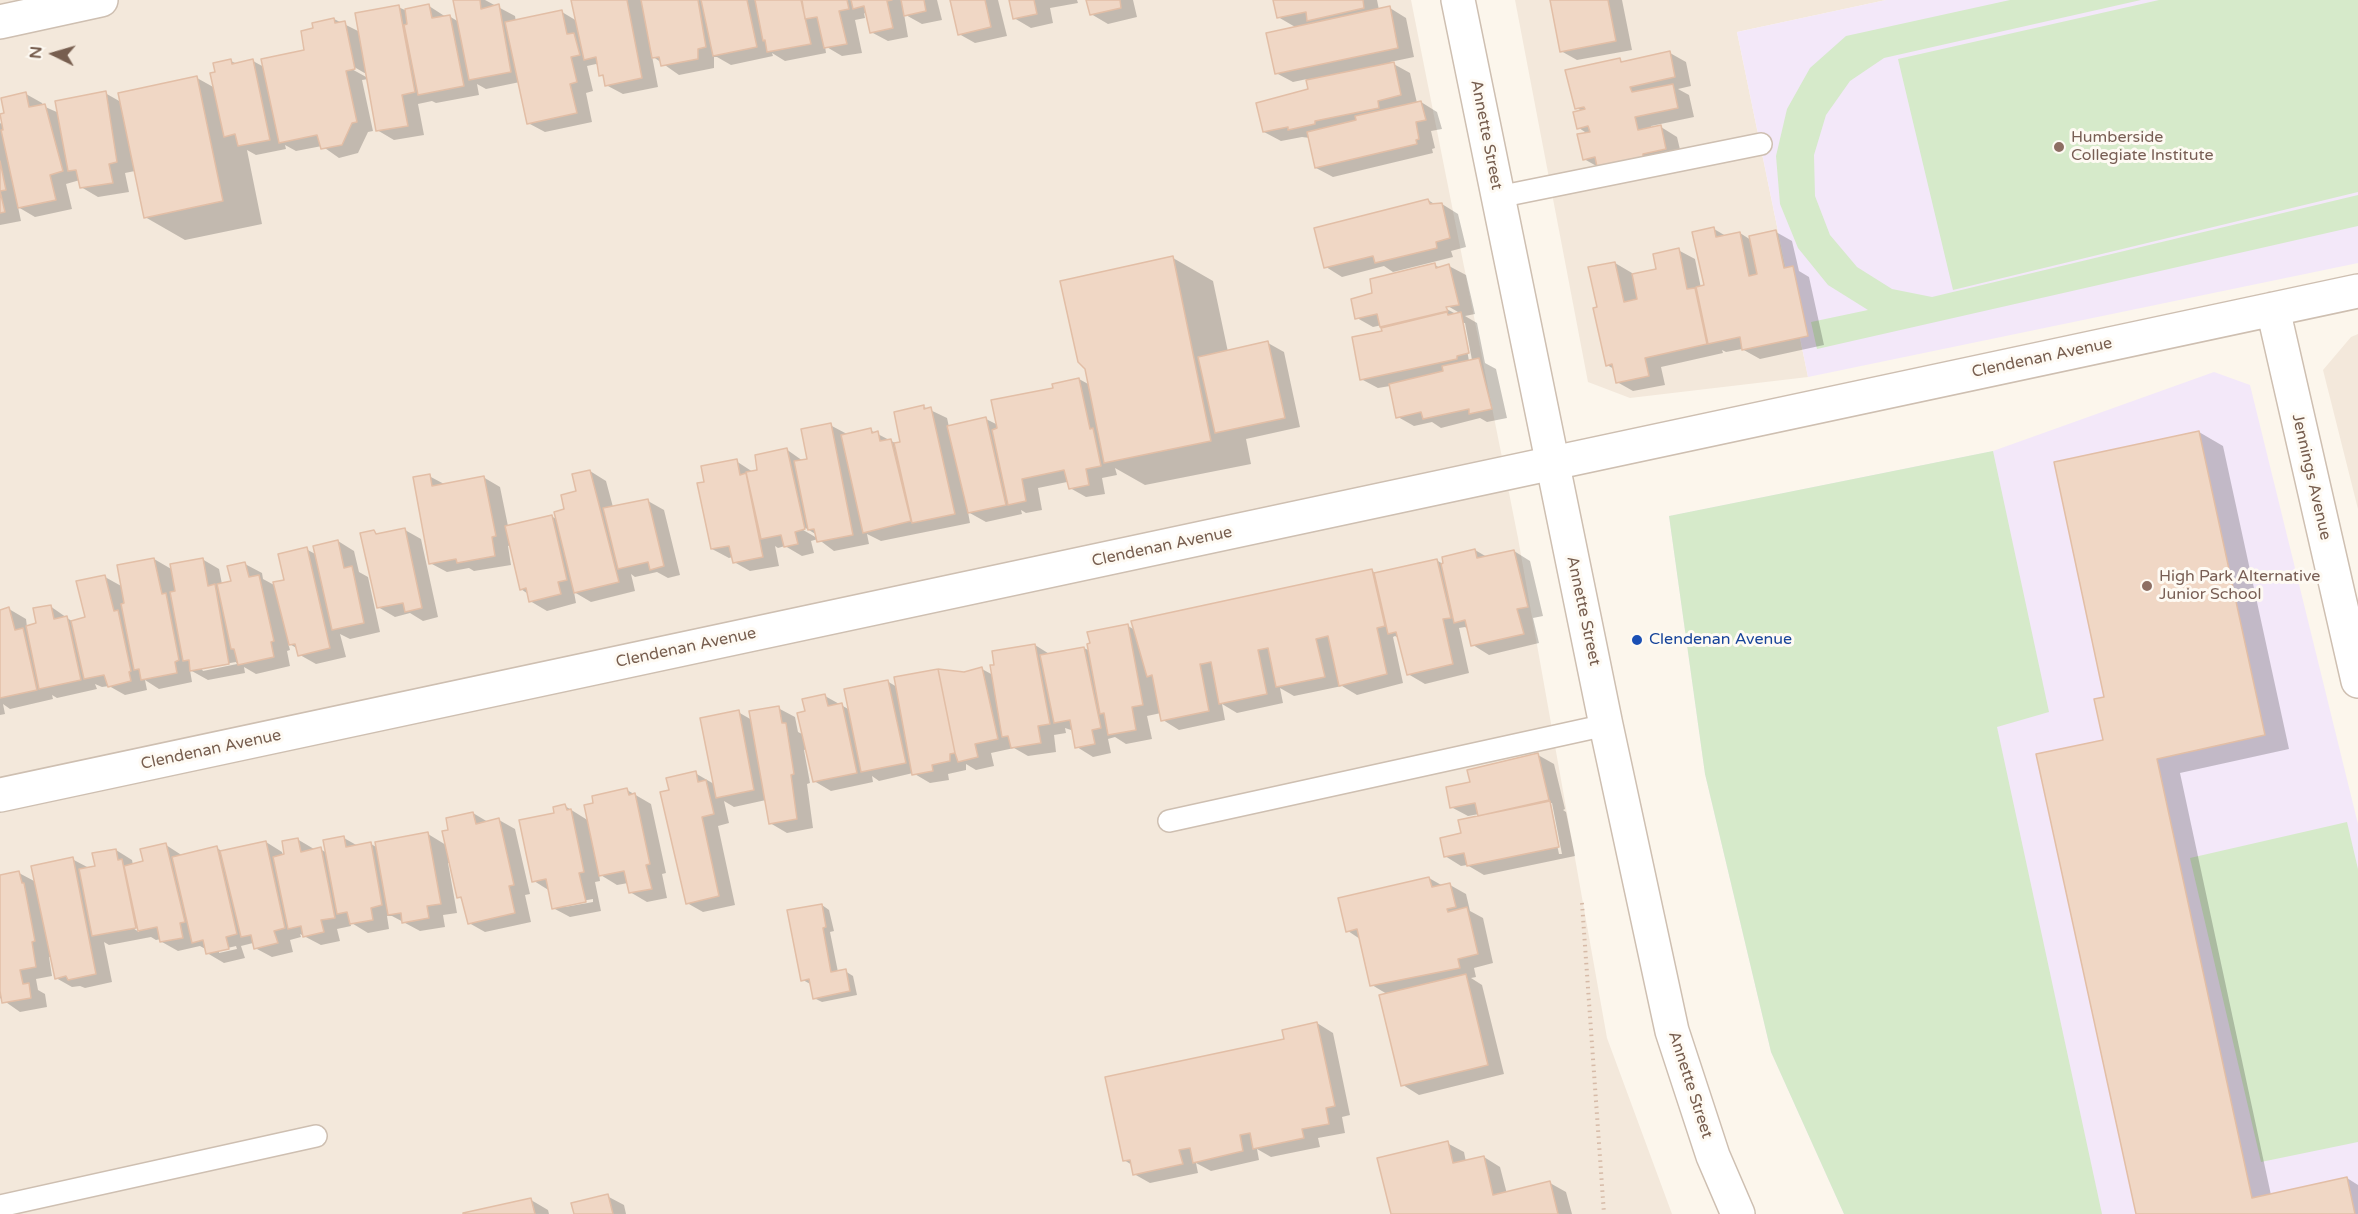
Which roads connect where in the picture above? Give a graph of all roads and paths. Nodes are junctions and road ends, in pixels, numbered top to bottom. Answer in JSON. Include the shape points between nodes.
{"nodes":[{"id":1,"x":100,"y":0,"type":"edge"},
{"id":2,"x":1458,"y":0,"type":"edge"},
{"id":3,"x":0,"y":22,"type":"edge"},
{"id":4,"x":1761,"y":144,"type":"dead end"},
{"id":5,"x":1498,"y":197,"type":"junction"},
{"id":6,"x":2358,"y":291,"type":"edge"},
{"id":7,"x":2273,"y":309,"type":"junction"},
{"id":8,"x":1552,"y":464,"type":"junction"},
{"id":9,"x":2358,"y":681,"type":"edge"},
{"id":10,"x":1606,"y":725,"type":"junction"},
{"id":11,"x":0,"y":795,"type":"edge"},
{"id":12,"x":1169,"y":821,"type":"dead end"},
{"id":13,"x":1582,"y":903,"type":"dead end"},
{"id":14,"x":316,"y":1136,"type":"dead end"},
{"id":15,"x":0,"y":1206,"type":"edge"},
{"id":16,"x":1604,"y":1214,"type":"edge"},
{"id":17,"x":1738,"y":1214,"type":"edge"}],
"edges":[{"from":1,"to":3,"type":"street"},
{"from":2,"to":5,"type":"street","name":"Annette Street"},
{"from":4,"to":5,"type":"lane"},
{"from":5,"to":8,"type":"street","name":"Annette Street"},
{"from":6,"to":7,"type":"street","name":"Clendenan Avenue"},
{"from":7,"to":8,"type":"street","name":"Clendenan Avenue"},
{"from":7,"to":9,"type":"street","name":"Jennings Avenue"},
{"from":8,"to":10,"type":"street","name":"Annette Street"},
{"from":8,"to":11,"type":"street","name":"Clendenan Avenue"},
{"from":10,"to":12,"type":"lane"},
{"from":10,"to":17,"type":"street","name":"Annette Street","via":[[1672,1031],[1713,1156]]},
{"from":13,"to":16,"type":"path"},
{"from":14,"to":15,"type":"lane"}]}
